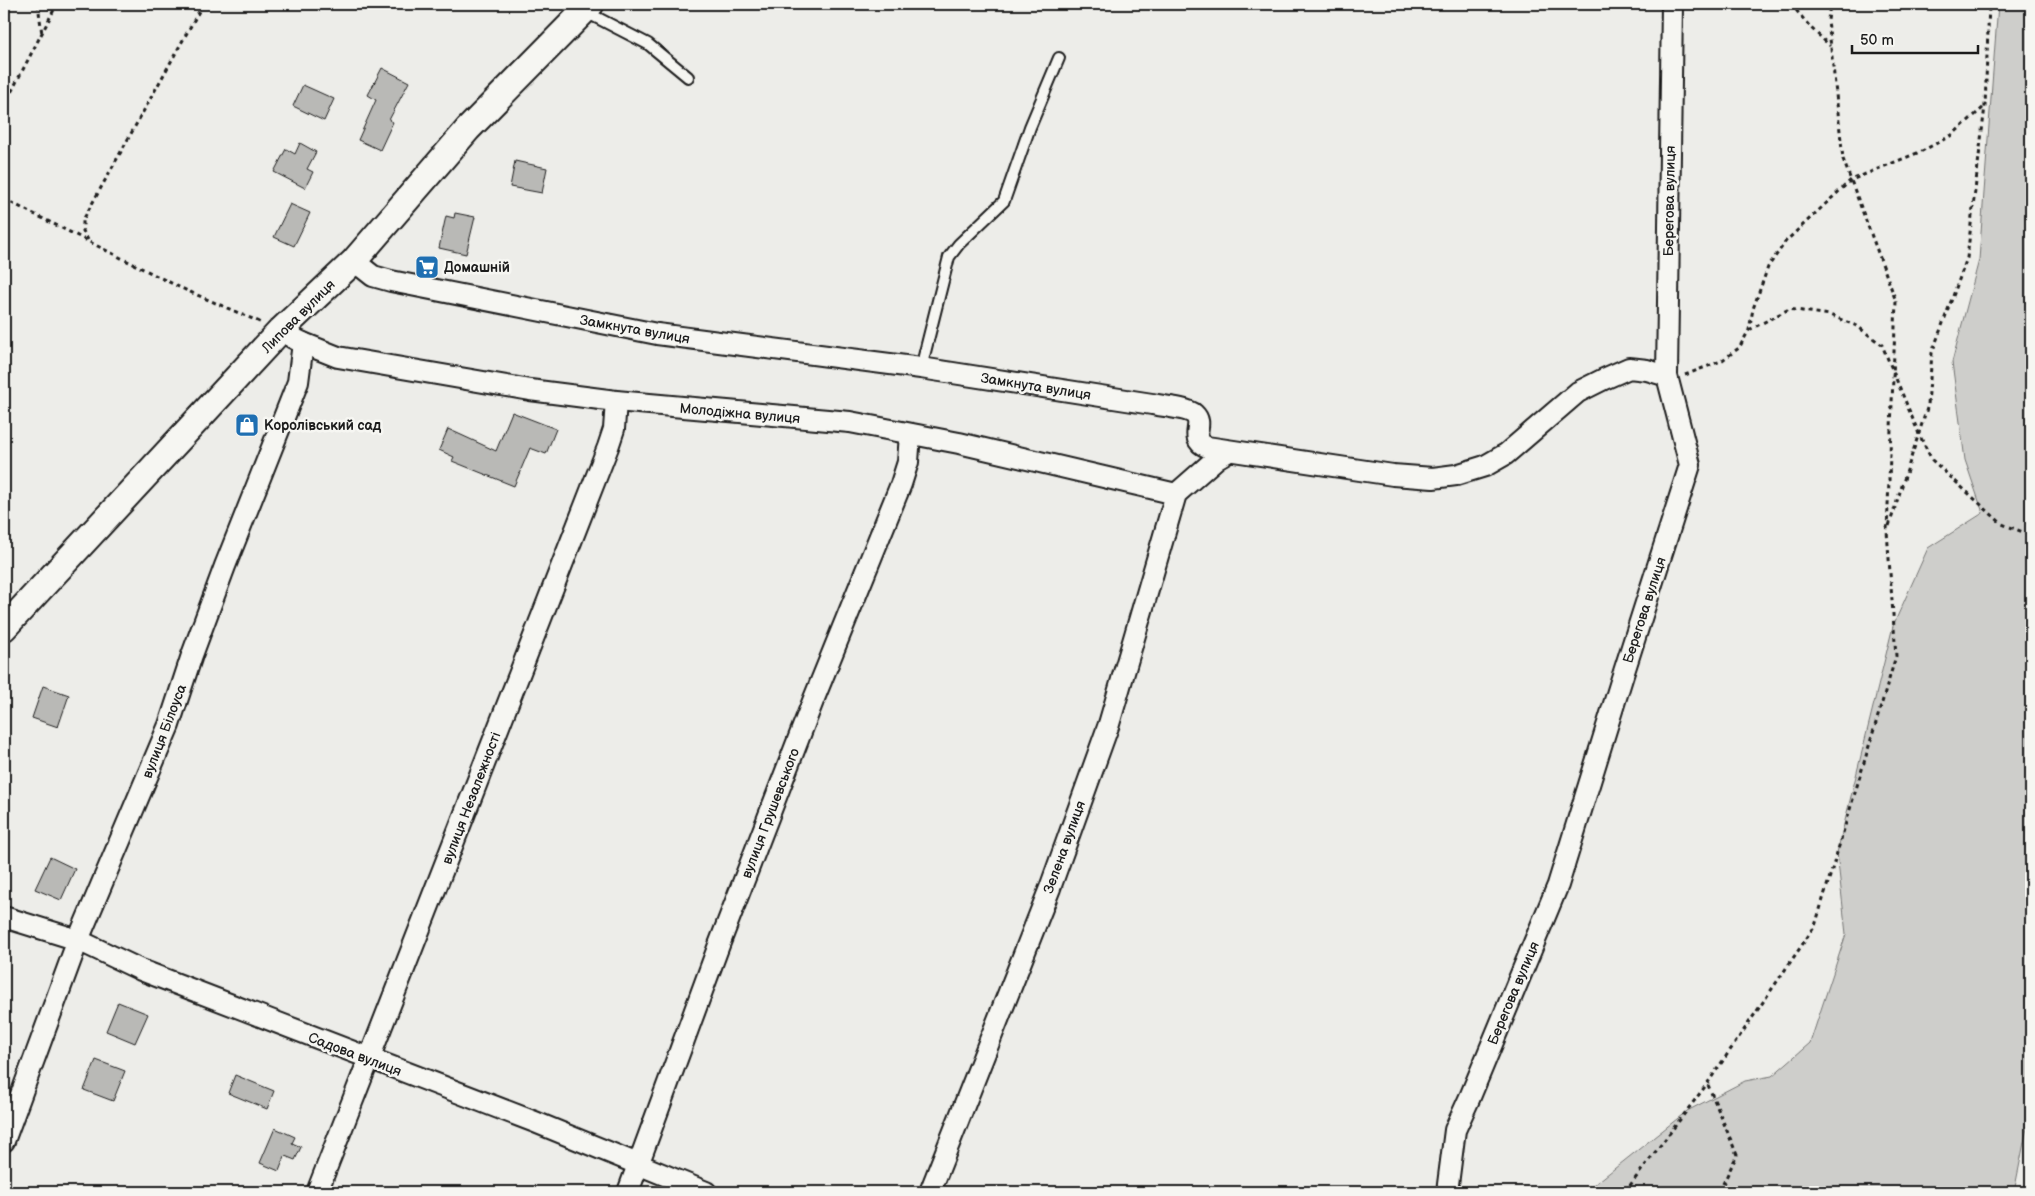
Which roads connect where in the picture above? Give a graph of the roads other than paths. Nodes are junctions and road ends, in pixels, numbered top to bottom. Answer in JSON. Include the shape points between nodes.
{"nodes":[{"id":1,"x":1672,"y":4,"type":"edge"},
{"id":2,"x":588,"y":7,"type":"edge"},
{"id":3,"x":1059,"y":58,"type":"dead end"},
{"id":4,"x":688,"y":77,"type":"dead end"},
{"id":5,"x":354,"y":261,"type":"junction"},
{"id":6,"x":280,"y":331,"type":"junction"},
{"id":7,"x":303,"y":343,"type":"junction"},
{"id":8,"x":921,"y":368,"type":"junction"},
{"id":9,"x":1666,"y":376,"type":"junction"},
{"id":10,"x":616,"y":402,"type":"junction"},
{"id":11,"x":910,"y":434,"type":"junction"},
{"id":12,"x":1229,"y":452,"type":"junction"},
{"id":13,"x":1176,"y":494,"type":"junction"},
{"id":14,"x":4,"y":628,"type":"edge"},
{"id":15,"x":4,"y":917,"type":"edge"},
{"id":16,"x":78,"y":940,"type":"junction"},
{"id":17,"x":369,"y":1059,"type":"junction"},
{"id":18,"x":4,"y":1141,"type":"edge"},
{"id":19,"x":639,"y":1165,"type":"junction"},
{"id":20,"x":317,"y":1192,"type":"edge"},
{"id":21,"x":628,"y":1192,"type":"edge"},
{"id":22,"x":706,"y":1192,"type":"edge"},
{"id":23,"x":930,"y":1192,"type":"edge"},
{"id":24,"x":1447,"y":1192,"type":"edge"}],
"edges":[{"from":1,"to":9,"type":"street","name":"Берегова вулиця"},
{"from":2,"to":4,"type":"lane","via":[[648,44]]},
{"from":2,"to":5,"type":"street","name":"Липова вулиця","via":[[468,129]]},
{"from":3,"to":8,"type":"lane","via":[[1004,201],[949,256]]},
{"from":5,"to":6,"type":"street","name":"Липова вулиця"},
{"from":5,"to":8,"type":"street","name":"Замкнута вулиця","via":[[373,276],[391,281],[657,334]]},
{"from":6,"to":7,"type":"street"},
{"from":6,"to":14,"type":"street","name":"Липова вулиця"},
{"from":7,"to":10,"type":"street","name":"Молодіжна вулиця","via":[[338,357]]},
{"from":7,"to":16,"type":"street","name":"вулиця Білоуса","via":[[298,382],[225,566],[169,725]]},
{"from":8,"to":12,"type":"street","name":"Замкнута вулиця","via":[[1188,412],[1198,421],[1200,444]]},
{"from":9,"to":12,"type":"street","name":"Замкнута вулиця","via":[[1629,368],[1578,392],[1506,454],[1485,466],[1456,475],[1433,478],[1393,475]]},
{"from":9,"to":24,"type":"street","name":"Берегова вулиця","via":[[1690,465],[1558,885],[1454,1130]]},
{"from":10,"to":11,"type":"street","name":"Молодіжна вулиця","via":[[850,422]]},
{"from":10,"to":17,"type":"street","name":"вулиця Незалежності","via":[[614,429],[608,447]]},
{"from":11,"to":13,"type":"street","name":"Молодіжна вулиця","via":[[959,442]]},
{"from":11,"to":19,"type":"street","name":"вулиця Грушевського","via":[[908,462],[901,484],[813,701]]},
{"from":12,"to":13,"type":"street","via":[[1217,458]]},
{"from":13,"to":23,"type":"street","name":"Зелена вулиця","via":[[1109,724],[1050,888]]},
{"from":15,"to":16,"type":"street","name":"Садова вулиця"},
{"from":16,"to":17,"type":"street","name":"Садова вулиця","via":[[141,970]]},
{"from":16,"to":18,"type":"street","name":"вулиця Білоуса"},
{"from":17,"to":19,"type":"street","name":"Садова вулиця"},
{"from":17,"to":20,"type":"street","name":"вулиця Незалежності"},
{"from":19,"to":21,"type":"street","name":"вулиця Грушевського"},
{"from":19,"to":22,"type":"street","name":"Садова вулиця"}]}
